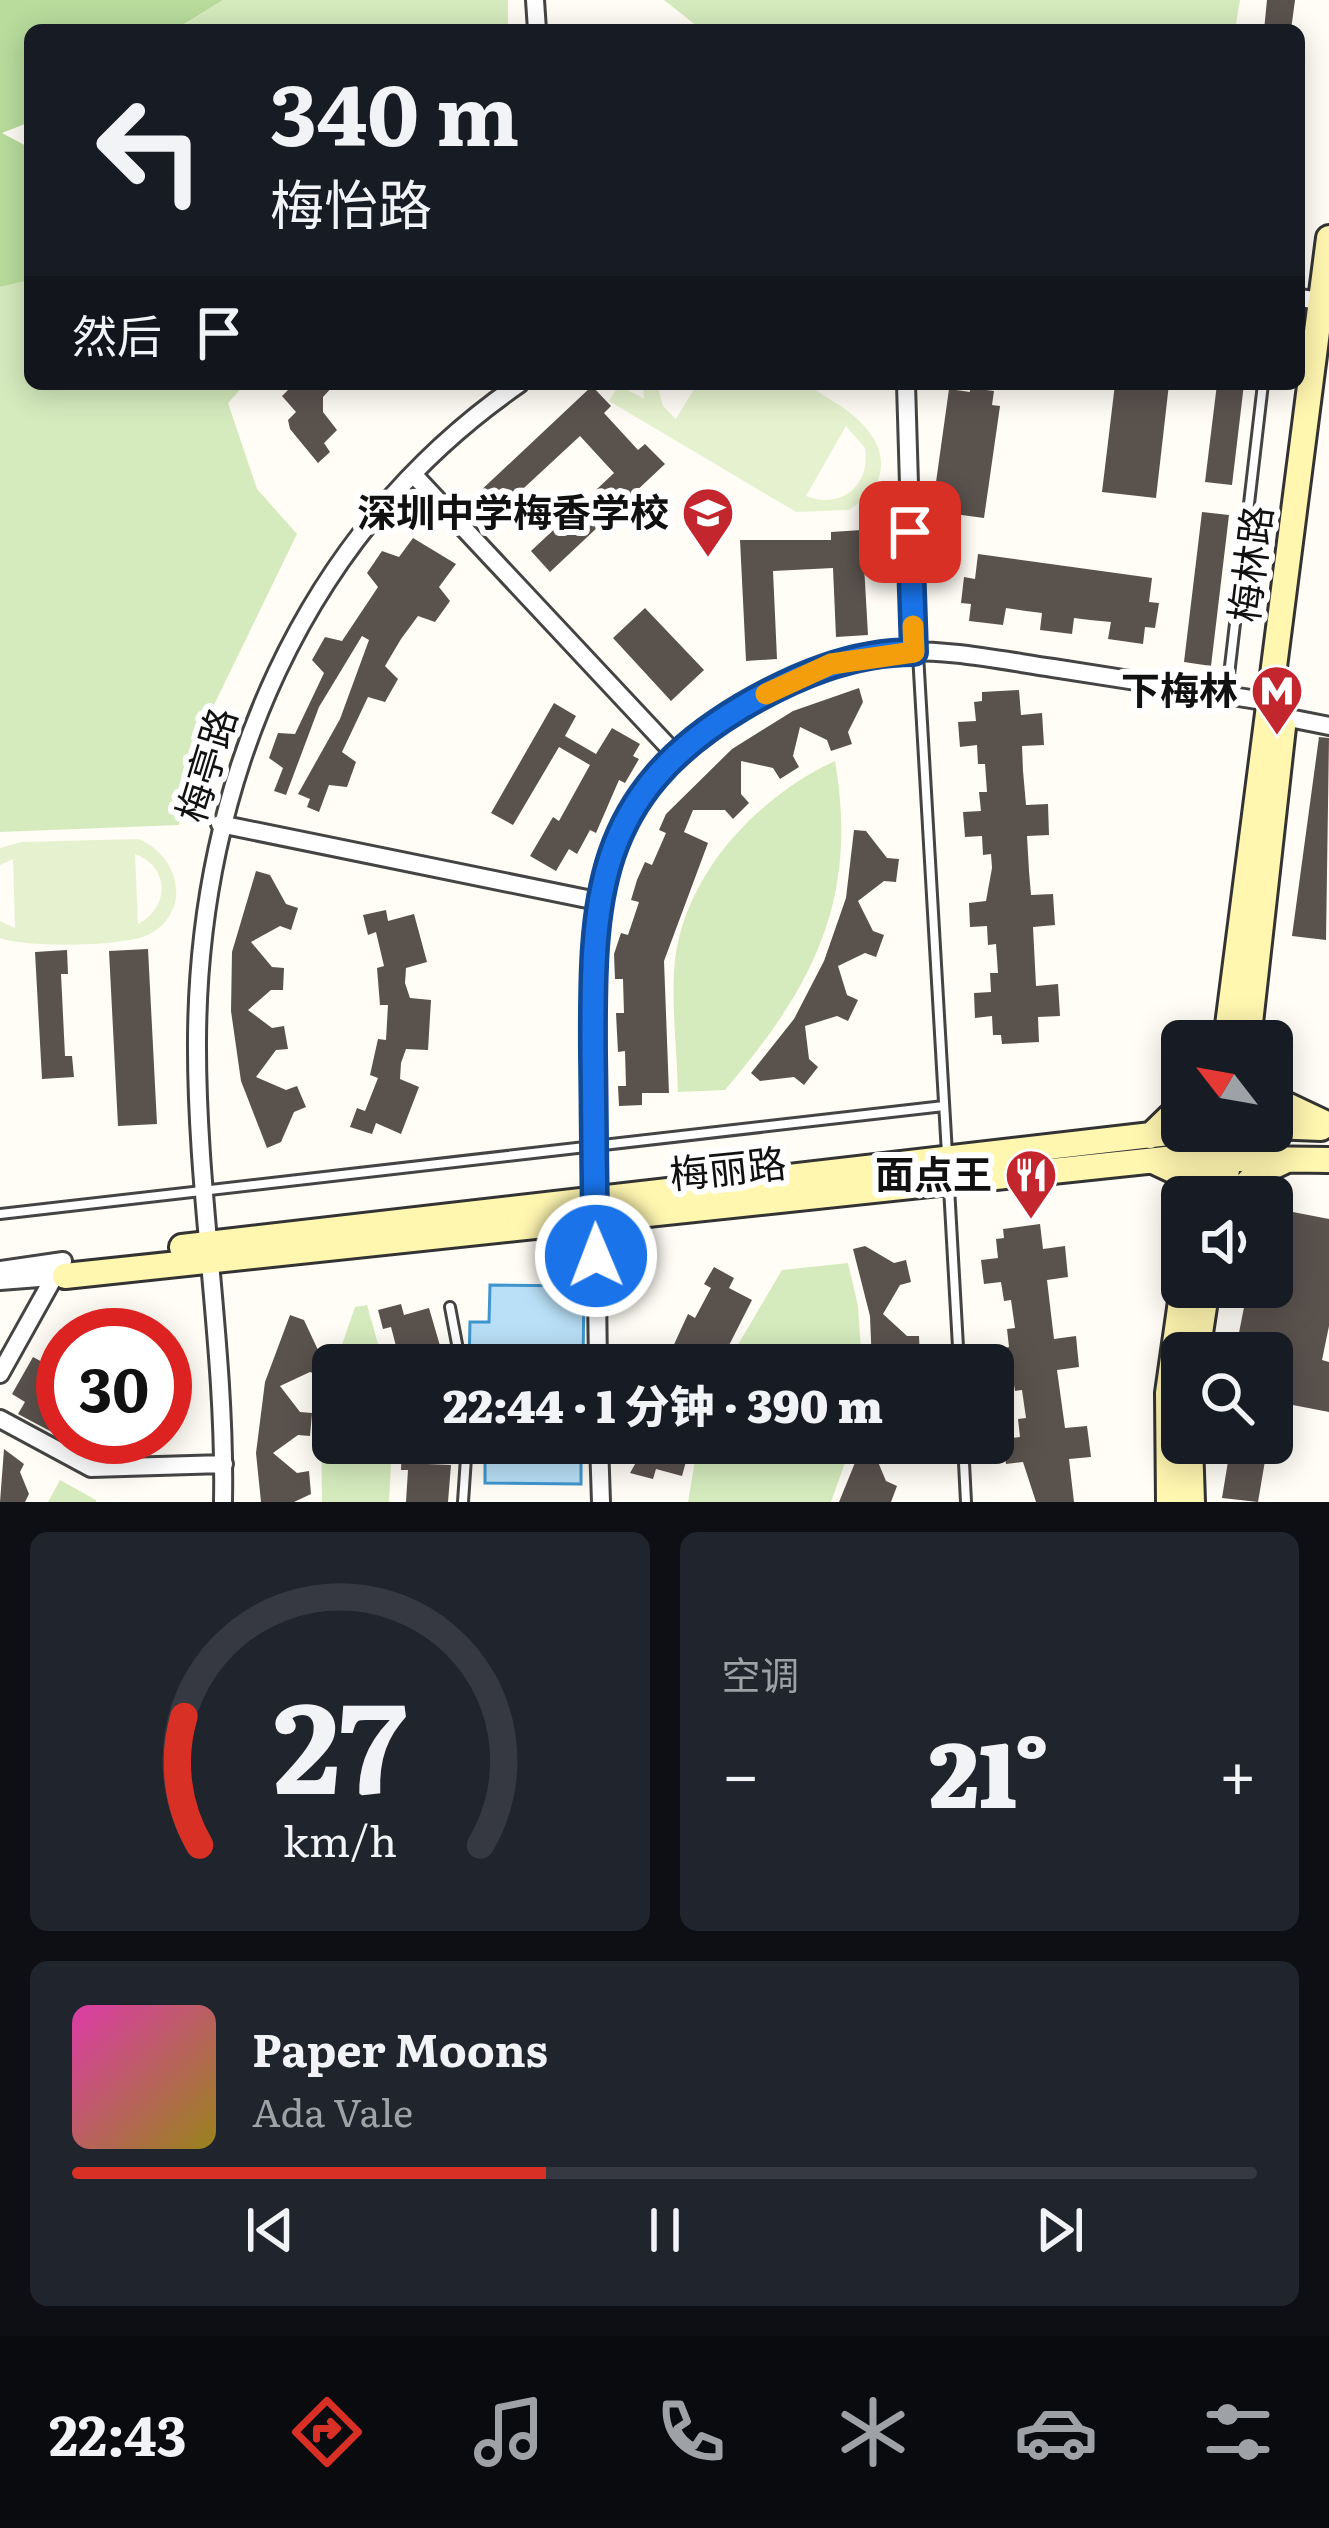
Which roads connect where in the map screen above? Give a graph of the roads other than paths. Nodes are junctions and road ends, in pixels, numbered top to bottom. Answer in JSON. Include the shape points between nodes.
{"nodes":[{"id":1,"x":1329,"y":238,"type":"edge"},
{"id":2,"x":1316,"y":300,"type":"edge"},
{"id":3,"x":1329,"y":358,"type":"edge"},
{"id":4,"x":511,"y":390,"type":"edge"},
{"id":5,"x":906,"y":390,"type":"edge"},
{"id":6,"x":1262,"y":390,"type":"edge"},
{"id":7,"x":412,"y":474,"type":"junction"},
{"id":8,"x":916,"y":652,"type":"junction"},
{"id":9,"x":1226,"y":695,"type":"junction"},
{"id":10,"x":1277,"y":710,"type":"junction"},
{"id":11,"x":1329,"y":726,"type":"edge"},
{"id":12,"x":676,"y":755,"type":"junction"},
{"id":13,"x":220,"y":824,"type":"junction"},
{"id":14,"x":597,"y":902,"type":"junction"},
{"id":15,"x":1233,"y":989,"type":"junction"},
{"id":16,"x":1222,"y":1020,"type":"edge"},
{"id":17,"x":1229,"y":1020,"type":"edge"},
{"id":18,"x":1250,"y":1020,"type":"edge"},
{"id":19,"x":944,"y":1106,"type":"junction"},
{"id":20,"x":1293,"y":1108,"type":"edge"},
{"id":21,"x":1161,"y":1126,"type":"edge"},
{"id":22,"x":1293,"y":1126,"type":"edge"},
{"id":23,"x":1329,"y":1126,"type":"edge"},
{"id":24,"x":1161,"y":1134,"type":"edge"},
{"id":25,"x":1150,"y":1136,"type":"junction"},
{"id":26,"x":594,"y":1146,"type":"junction"},
{"id":27,"x":1180,"y":1152,"type":"edge"},
{"id":28,"x":1265,"y":1152,"type":"edge"},
{"id":29,"x":1294,"y":1158,"type":"junction"},
{"id":30,"x":1329,"y":1160,"type":"edge"},
{"id":31,"x":1135,"y":1162,"type":"junction"},
{"id":32,"x":948,"y":1170,"type":"junction"},
{"id":33,"x":1182,"y":1176,"type":"edge"},
{"id":34,"x":1254,"y":1176,"type":"edge"},
{"id":35,"x":206,"y":1190,"type":"junction"},
{"id":36,"x":595,"y":1210,"type":"junction"},
{"id":37,"x":0,"y":1214,"type":"edge"},
{"id":38,"x":210,"y":1252,"type":"junction"},
{"id":39,"x":0,"y":1270,"type":"edge"},
{"id":40,"x":61,"y":1271,"type":"junction"},
{"id":41,"x":0,"y":1281,"type":"edge"},
{"id":42,"x":450,"y":1307,"type":"dead end"},
{"id":43,"x":1180,"y":1308,"type":"edge"},
{"id":44,"x":457,"y":1344,"type":"edge"},
{"id":45,"x":598,"y":1344,"type":"edge"},
{"id":46,"x":957,"y":1344,"type":"edge"},
{"id":47,"x":0,"y":1373,"type":"edge"},
{"id":48,"x":0,"y":1419,"type":"edge"},
{"id":49,"x":224,"y":1464,"type":"junction"},
{"id":50,"x":466,"y":1464,"type":"edge"},
{"id":51,"x":600,"y":1464,"type":"edge"},
{"id":52,"x":964,"y":1464,"type":"edge"},
{"id":53,"x":1191,"y":1464,"type":"edge"},
{"id":54,"x":223,"y":1502,"type":"edge"},
{"id":55,"x":463,"y":1502,"type":"edge"},
{"id":56,"x":601,"y":1502,"type":"edge"},
{"id":57,"x":966,"y":1502,"type":"edge"},
{"id":58,"x":1168,"y":1502,"type":"edge"},
{"id":59,"x":1192,"y":1502,"type":"edge"}],
"edges":[{"from":1,"to":2,"type":"main road","name":"梅林路"},
{"from":2,"to":10,"type":"main road","name":"梅林路"},
{"from":3,"to":10,"type":"main road","name":"梅林路"},
{"from":4,"to":7,"type":"street","name":"梅亭路"},
{"from":5,"to":8,"type":"street"},
{"from":6,"to":9,"type":"lane"},
{"from":7,"to":12,"type":"street"},
{"from":7,"to":13,"type":"street","name":"梅亭路","via":[[292,636],[254,717]]},
{"from":8,"to":9,"type":"street"},
{"from":8,"to":12,"type":"street","via":[[831,664],[763,695]]},
{"from":8,"to":19,"type":"lane"},
{"from":9,"to":10,"type":"street"},
{"from":10,"to":11,"type":"street"},
{"from":10,"to":15,"type":"main road","name":"梅林路"},
{"from":10,"to":18,"type":"main road","name":"梅林路"},
{"from":12,"to":14,"type":"street","via":[[625,822]]},
{"from":13,"to":14,"type":"street"},
{"from":13,"to":35,"type":"street","name":"梅亭路","via":[[196,1042]]},
{"from":14,"to":26,"type":"street"},
{"from":15,"to":16,"type":"main road"},
{"from":15,"to":17,"type":"main road","name":"梅林路"},
{"from":19,"to":26,"type":"lane"},
{"from":19,"to":32,"type":"lane"},
{"from":20,"to":23,"type":"main road"},
{"from":21,"to":25,"type":"main road"},
{"from":22,"to":23,"type":"main road"},
{"from":24,"to":25,"type":"main road","name":"梅丽路"},
{"from":25,"to":32,"type":"main road","name":"梅丽路"},
{"from":26,"to":35,"type":"lane"},
{"from":26,"to":36,"type":"street"},
{"from":27,"to":31,"type":"main road","name":"梅丽路"},
{"from":28,"to":29,"type":"main road","name":"梅丽路"},
{"from":29,"to":30,"type":"main road","name":"梅丽路"},
{"from":29,"to":34,"type":"main road"},
{"from":31,"to":32,"type":"main road","name":"梅丽路"},
{"from":31,"to":33,"type":"main road"},
{"from":32,"to":36,"type":"main road","name":"梅丽路"},
{"from":32,"to":46,"type":"lane"},
{"from":35,"to":37,"type":"lane"},
{"from":35,"to":38,"type":"street","name":"梅亭路"},
{"from":36,"to":38,"type":"main road","name":"梅丽路"},
{"from":36,"to":45,"type":"street"},
{"from":38,"to":40,"type":"main road","name":"梅丽路"},
{"from":38,"to":49,"type":"street","name":"梅亭路"},
{"from":39,"to":40,"type":"street"},
{"from":40,"to":41,"type":"street"},
{"from":40,"to":47,"type":"street"},
{"from":42,"to":44,"type":"lane"},
{"from":43,"to":58,"type":"main road","via":[[1168,1393]]},
{"from":48,"to":49,"type":"street","via":[[91,1468]]},
{"from":49,"to":54,"type":"street","name":"梅亭路"},
{"from":50,"to":55,"type":"lane"},
{"from":51,"to":56,"type":"street"},
{"from":52,"to":57,"type":"lane"},
{"from":53,"to":59,"type":"main road"}]}
